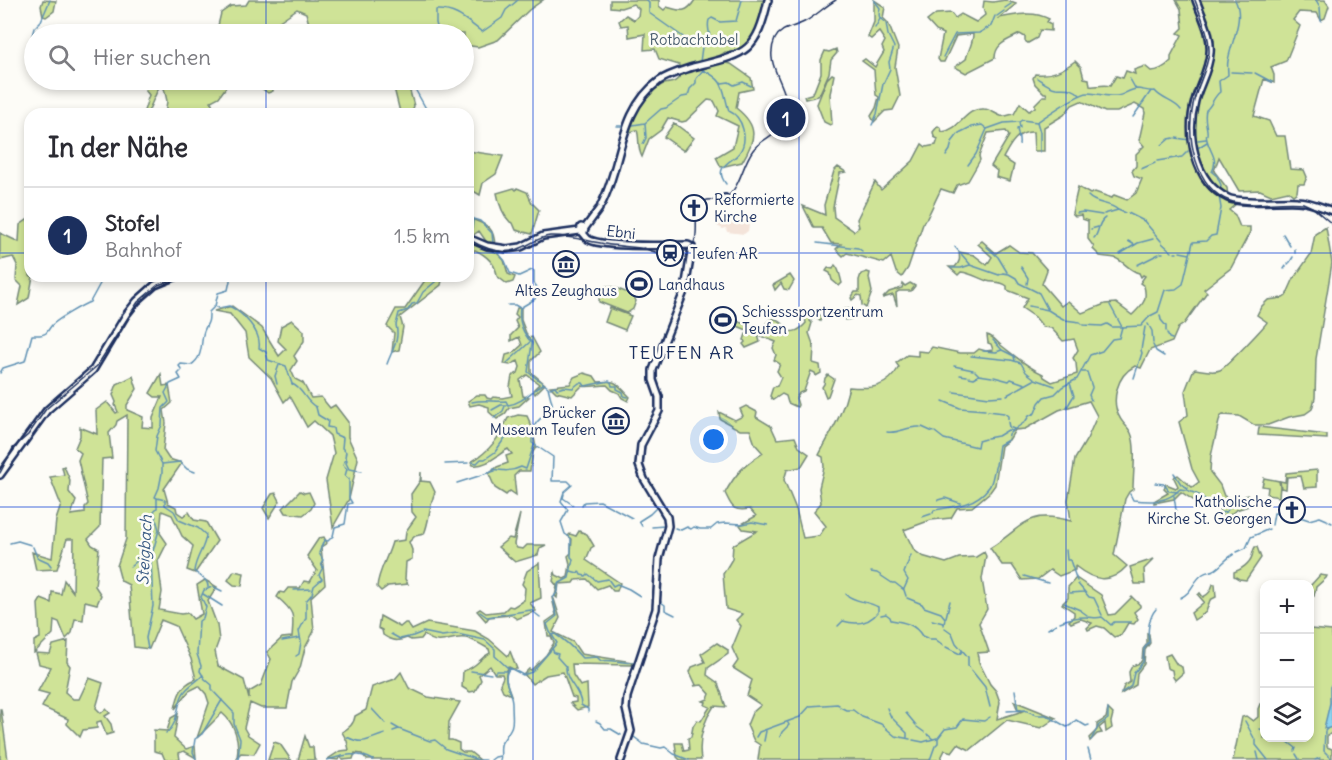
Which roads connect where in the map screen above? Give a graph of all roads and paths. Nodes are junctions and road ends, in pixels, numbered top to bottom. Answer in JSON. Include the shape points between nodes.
{"nodes":[{"id":1,"x":768,"y":0,"type":"edge"},
{"id":2,"x":1196,"y":0,"type":"edge"},
{"id":3,"x":1332,"y":211,"type":"edge"},
{"id":4,"x":583,"y":230,"type":"junction"},
{"id":5,"x":474,"y":241,"type":"edge"},
{"id":6,"x":163,"y":282,"type":"edge"},
{"id":7,"x":0,"y":475,"type":"edge"},
{"id":8,"x":621,"y":760,"type":"edge"}],
"edges":[{"from":1,"to":4,"type":"main road","via":[[762,27],[745,50],[669,75],[648,91],[633,111],[605,195]]},
{"from":2,"to":3,"type":"main road","via":[[1210,48],[1193,111],[1193,149],[1206,178],[1232,200],[1299,201]]},
{"from":4,"to":5,"type":"main road","via":[[542,236],[511,249]]},
{"from":4,"to":8,"type":"main road","name":"Ebni","via":[[588,239],[610,243],[691,246],[687,285],[653,370],[659,411],[639,455],[644,479],[668,519],[668,528],[658,567],[656,609],[626,701],[631,729]]},
{"from":6,"to":7,"type":"main road","via":[[137,301],[93,370],[47,410]]}]}
